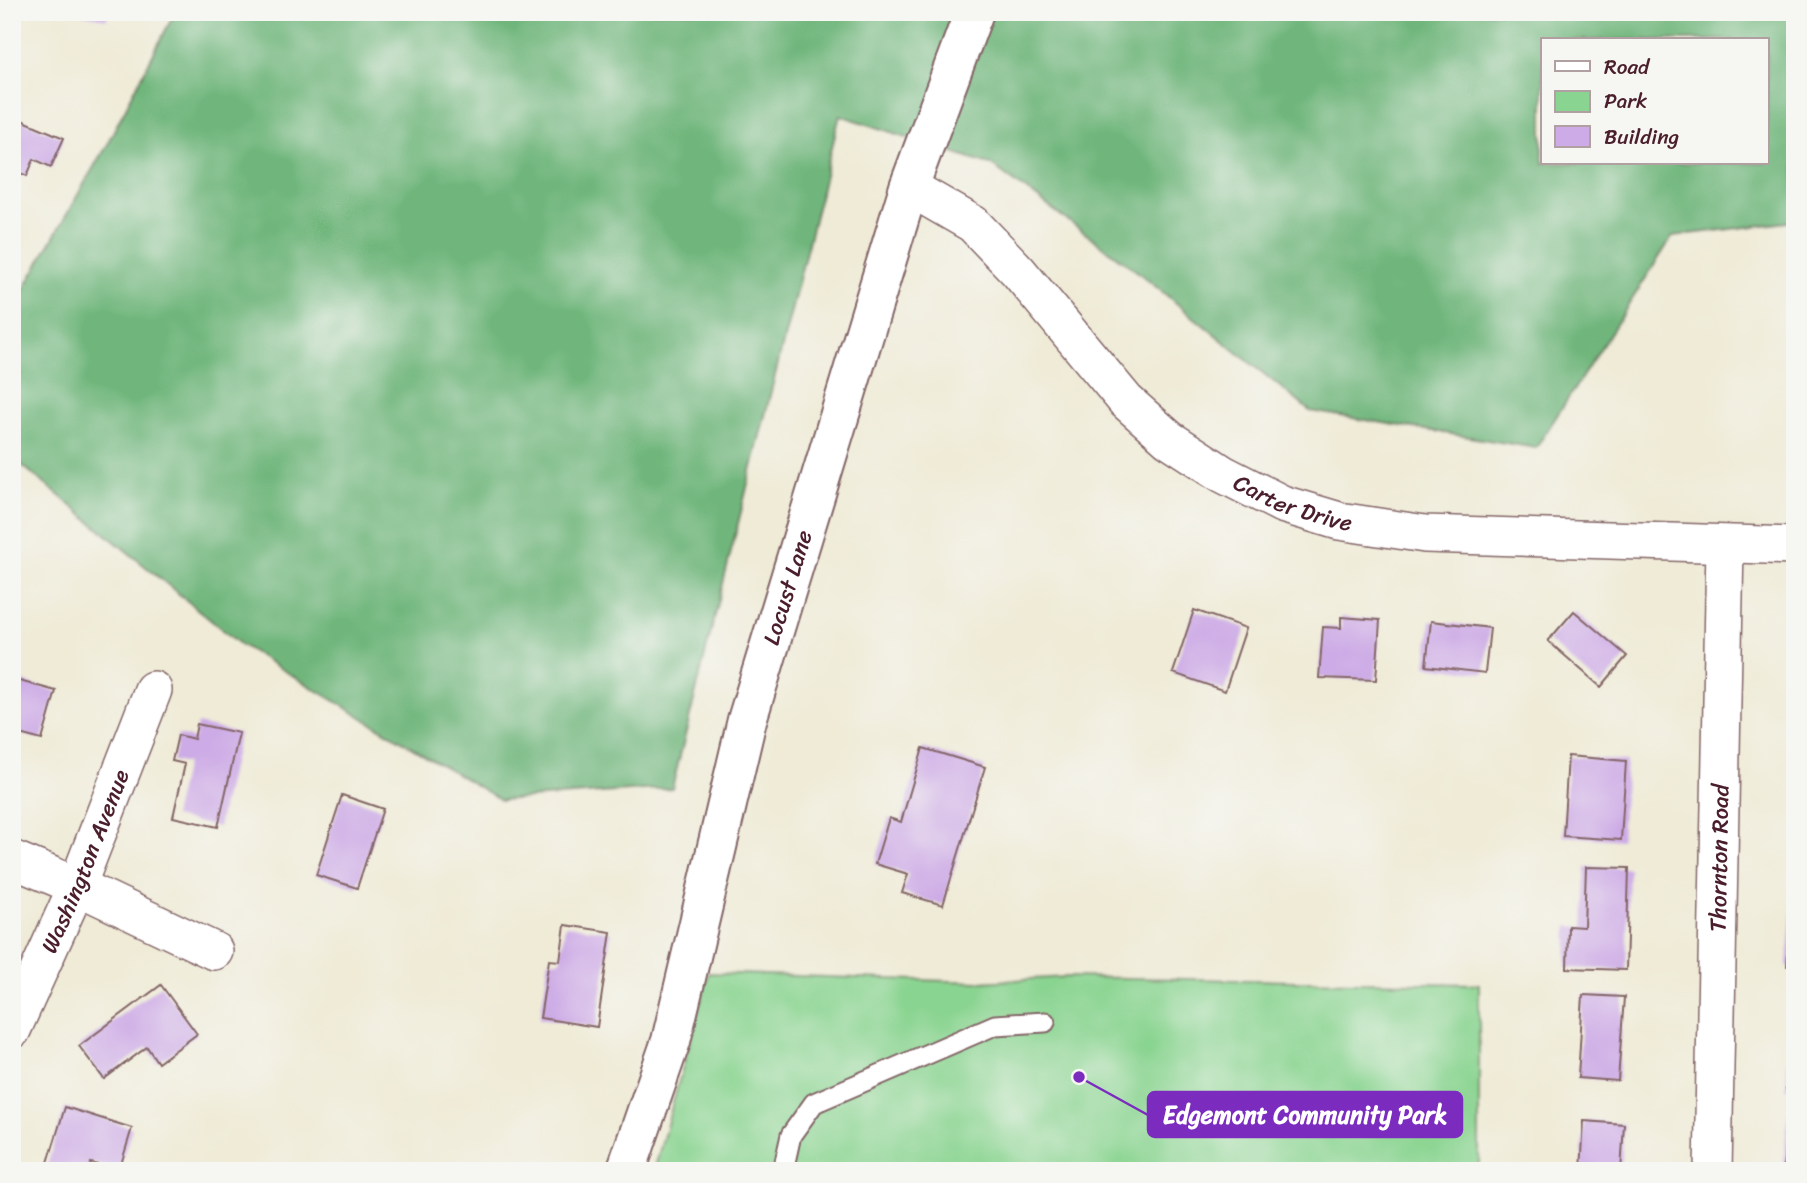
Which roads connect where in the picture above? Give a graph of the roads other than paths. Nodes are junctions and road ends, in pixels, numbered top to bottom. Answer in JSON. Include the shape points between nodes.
{"nodes":[{"id":1,"x":974,"y":12,"type":"edge"},
{"id":2,"x":909,"y":187,"type":"junction"},
{"id":3,"x":1725,"y":545,"type":"junction"},
{"id":4,"x":1795,"y":546,"type":"edge"},
{"id":5,"x":153,"y":690,"type":"dead end"},
{"id":6,"x":12,"y":859,"type":"edge"},
{"id":7,"x":77,"y":886,"type":"junction"},
{"id":8,"x":214,"y":951,"type":"dead end"},
{"id":9,"x":1045,"y":1022,"type":"dead end"},
{"id":10,"x":12,"y":1030,"type":"edge"},
{"id":11,"x":626,"y":1171,"type":"edge"},
{"id":12,"x":783,"y":1171,"type":"edge"},
{"id":13,"x":1713,"y":1171,"type":"edge"}],
"edges":[{"from":1,"to":2,"type":"street","name":"Locust Lane"},
{"from":2,"to":3,"type":"street","name":"Carter Drive","via":[[974,224],[1126,401],[1169,439],[1282,504],[1339,521],[1425,534]]},
{"from":2,"to":11,"type":"street","name":"Locust Lane","via":[[747,720],[671,1041]]},
{"from":3,"to":4,"type":"street","name":"Carter Drive"},
{"from":3,"to":13,"type":"street","name":"Thornton Road"},
{"from":5,"to":7,"type":"street","name":"Washington Avenue"},
{"from":6,"to":7,"type":"street"},
{"from":7,"to":8,"type":"street"},
{"from":7,"to":10,"type":"street","name":"Washington Avenue"},
{"from":9,"to":12,"type":"lane","via":[[995,1025],[814,1103],[790,1135]]}]}
